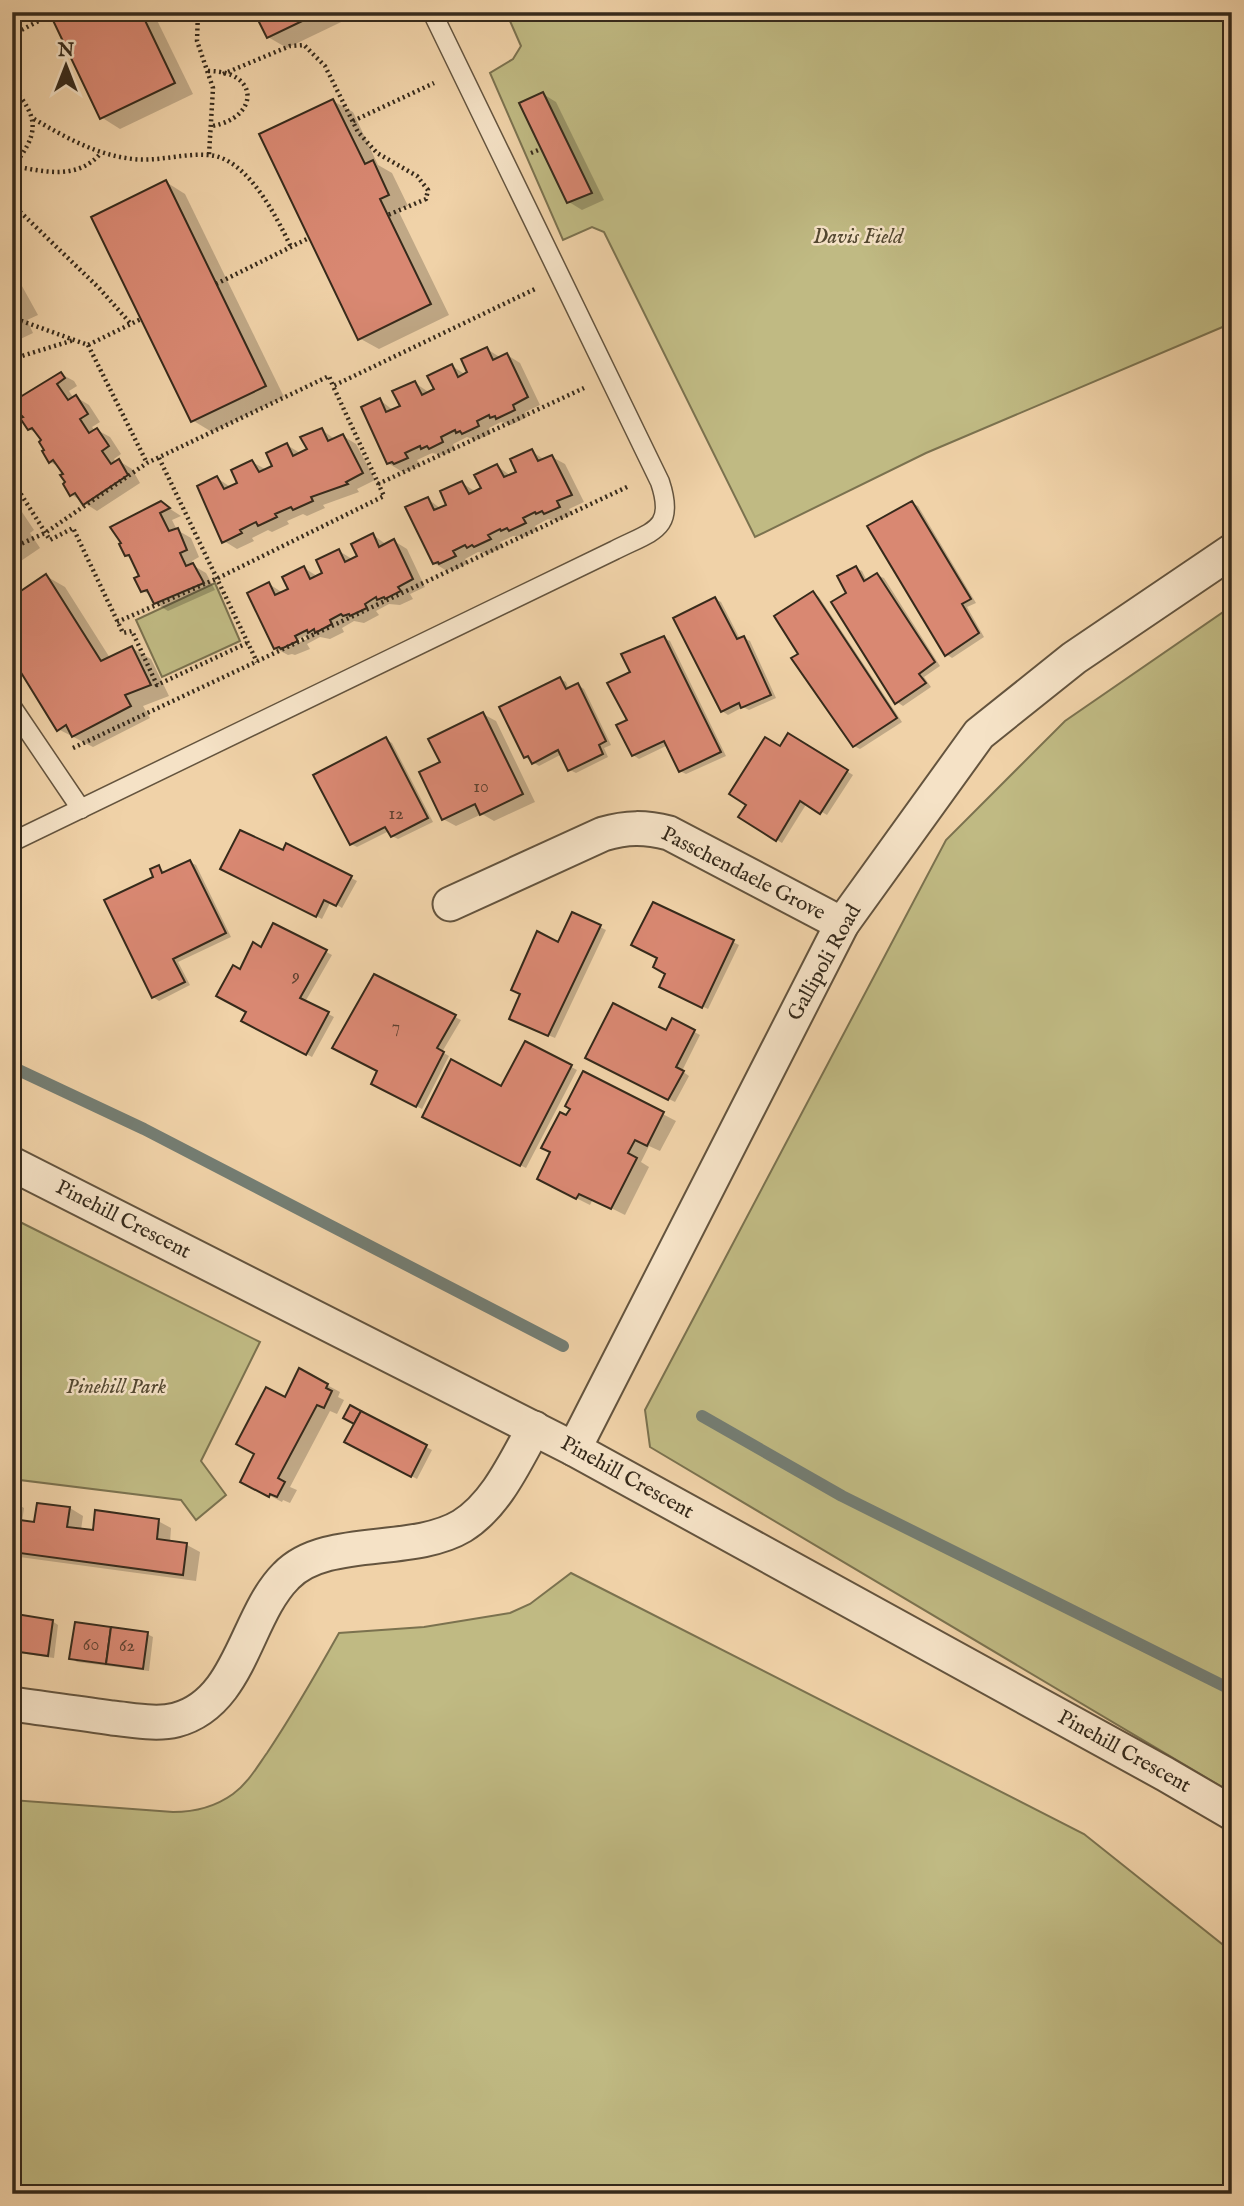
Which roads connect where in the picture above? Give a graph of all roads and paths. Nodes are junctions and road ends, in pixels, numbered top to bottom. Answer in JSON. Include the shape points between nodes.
{"nodes":[{"id":1,"x":198,"y":12,"type":"edge"},
{"id":2,"x":432,"y":12,"type":"edge"},
{"id":3,"x":50,"y":15,"type":"dead end"},
{"id":4,"x":12,"y":34,"type":"edge"},
{"id":5,"x":208,"y":71,"type":"junction"},
{"id":6,"x":223,"y":74,"type":"junction"},
{"id":7,"x":438,"y":81,"type":"dead end"},
{"id":8,"x":12,"y":87,"type":"edge"},
{"id":9,"x":34,"y":119,"type":"junction"},
{"id":10,"x":353,"y":121,"type":"junction"},
{"id":11,"x":212,"y":126,"type":"junction"},
{"id":12,"x":101,"y":152,"type":"junction"},
{"id":13,"x":209,"y":155,"type":"junction"},
{"id":14,"x":13,"y":167,"type":"edge"},
{"id":15,"x":12,"y":204,"type":"edge"},
{"id":16,"x":388,"y":215,"type":"dead end"},
{"id":17,"x":309,"y":238,"type":"dead end"},
{"id":18,"x":291,"y":247,"type":"junction"},
{"id":19,"x":216,"y":284,"type":"dead end"},
{"id":20,"x":538,"y":287,"type":"dead end"},
{"id":21,"x":13,"y":307,"type":"edge"},
{"id":22,"x":141,"y":319,"type":"dead end"},
{"id":23,"x":131,"y":324,"type":"junction"},
{"id":24,"x":75,"y":340,"type":"junction"},
{"id":25,"x":88,"y":345,"type":"junction"},
{"id":26,"x":12,"y":359,"type":"edge"},
{"id":27,"x":333,"y":386,"type":"junction"},
{"id":28,"x":587,"y":387,"type":"dead end"},
{"id":29,"x":159,"y":458,"type":"junction"},
{"id":30,"x":147,"y":463,"type":"junction"},
{"id":31,"x":12,"y":480,"type":"edge"},
{"id":32,"x":379,"y":484,"type":"junction"},
{"id":33,"x":634,"y":484,"type":"dead end"},
{"id":34,"x":46,"y":533,"type":"junction"},
{"id":35,"x":12,"y":548,"type":"edge"},
{"id":36,"x":1232,"y":551,"type":"edge"},
{"id":37,"x":216,"y":579,"type":"junction"},
{"id":38,"x":117,"y":622,"type":"junction"},
{"id":39,"x":247,"y":643,"type":"junction"},
{"id":40,"x":257,"y":662,"type":"junction"},
{"id":41,"x":12,"y":707,"type":"edge"},
{"id":42,"x":47,"y":760,"type":"junction"},
{"id":43,"x":81,"y":809,"type":"junction"},
{"id":44,"x":12,"y":842,"type":"edge"},
{"id":45,"x":450,"y":904,"type":"dead end"},
{"id":46,"x":842,"y":924,"type":"junction"},
{"id":47,"x":12,"y":1164,"type":"edge"},
{"id":48,"x":534,"y":1428,"type":"junction"},
{"id":49,"x":574,"y":1449,"type":"junction"},
{"id":50,"x":12,"y":1704,"type":"edge"},
{"id":51,"x":1232,"y":1813,"type":"edge"}],
"edges":[{"from":1,"to":5,"type":"path","via":[[197,41]]},
{"from":2,"to":43,"type":"lane","via":[[660,482],[665,517],[654,530]]},
{"from":3,"to":4,"type":"path"},
{"from":5,"to":6,"type":"path"},
{"from":5,"to":11,"type":"path","via":[[214,88]]},
{"from":6,"to":10,"type":"path","via":[[289,46],[304,45],[325,66]]},
{"from":6,"to":11,"type":"path","via":[[243,81],[247,100],[233,119]]},
{"from":7,"to":10,"type":"path"},
{"from":8,"to":9,"type":"path"},
{"from":9,"to":12,"type":"path"},
{"from":9,"to":14,"type":"path","via":[[27,149]]},
{"from":10,"to":16,"type":"path","via":[[377,153],[417,176],[428,190],[426,200]]},
{"from":11,"to":13,"type":"path"},
{"from":12,"to":13,"type":"path","via":[[137,159]]},
{"from":12,"to":14,"type":"path","via":[[80,169],[61,173]]},
{"from":13,"to":18,"type":"path","via":[[233,164],[250,181],[272,208]]},
{"from":15,"to":23,"type":"path"},
{"from":17,"to":18,"type":"path"},
{"from":18,"to":19,"type":"path"},
{"from":20,"to":27,"type":"path"},
{"from":21,"to":24,"type":"path","via":[[19,320]]},
{"from":22,"to":23,"type":"path"},
{"from":23,"to":25,"type":"path"},
{"from":24,"to":25,"type":"path"},
{"from":24,"to":26,"type":"path"},
{"from":25,"to":30,"type":"path"},
{"from":27,"to":29,"type":"path","via":[[329,376]]},
{"from":27,"to":32,"type":"path"},
{"from":28,"to":32,"type":"path"},
{"from":29,"to":30,"type":"path"},
{"from":29,"to":37,"type":"path"},
{"from":30,"to":34,"type":"path"},
{"from":31,"to":34,"type":"path"},
{"from":32,"to":37,"type":"path","via":[[384,496]]},
{"from":33,"to":40,"type":"path"},
{"from":34,"to":35,"type":"path"},
{"from":34,"to":38,"type":"path","via":[[50,540],[73,528]]},
{"from":36,"to":46,"type":"street","name":"Gallipoli Road","via":[[1074,658],[979,734]]},
{"from":37,"to":38,"type":"path"},
{"from":37,"to":39,"type":"path"},
{"from":38,"to":39,"type":"path","via":[[123,633],[132,631],[157,685]]},
{"from":39,"to":40,"type":"path"},
{"from":40,"to":42,"type":"path"},
{"from":41,"to":42,"type":"lane"},
{"from":42,"to":43,"type":"lane"},
{"from":43,"to":44,"type":"lane"},
{"from":45,"to":46,"type":"street","name":"Passchendaele Grove","via":[[603,834],[625,827],[648,828],[669,833]]},
{"from":46,"to":49,"type":"street","name":"Gallipoli Road"},
{"from":47,"to":48,"type":"street","name":"Pinehill Crescent"},
{"from":48,"to":49,"type":"street","name":"Pinehill Crescent"},
{"from":48,"to":50,"type":"street","via":[[490,1500],[463,1525],[427,1540],[307,1560],[286,1576],[227,1680],[194,1712],[177,1720],[138,1721]]},
{"from":49,"to":51,"type":"street","name":"Pinehill Crescent"}]}
